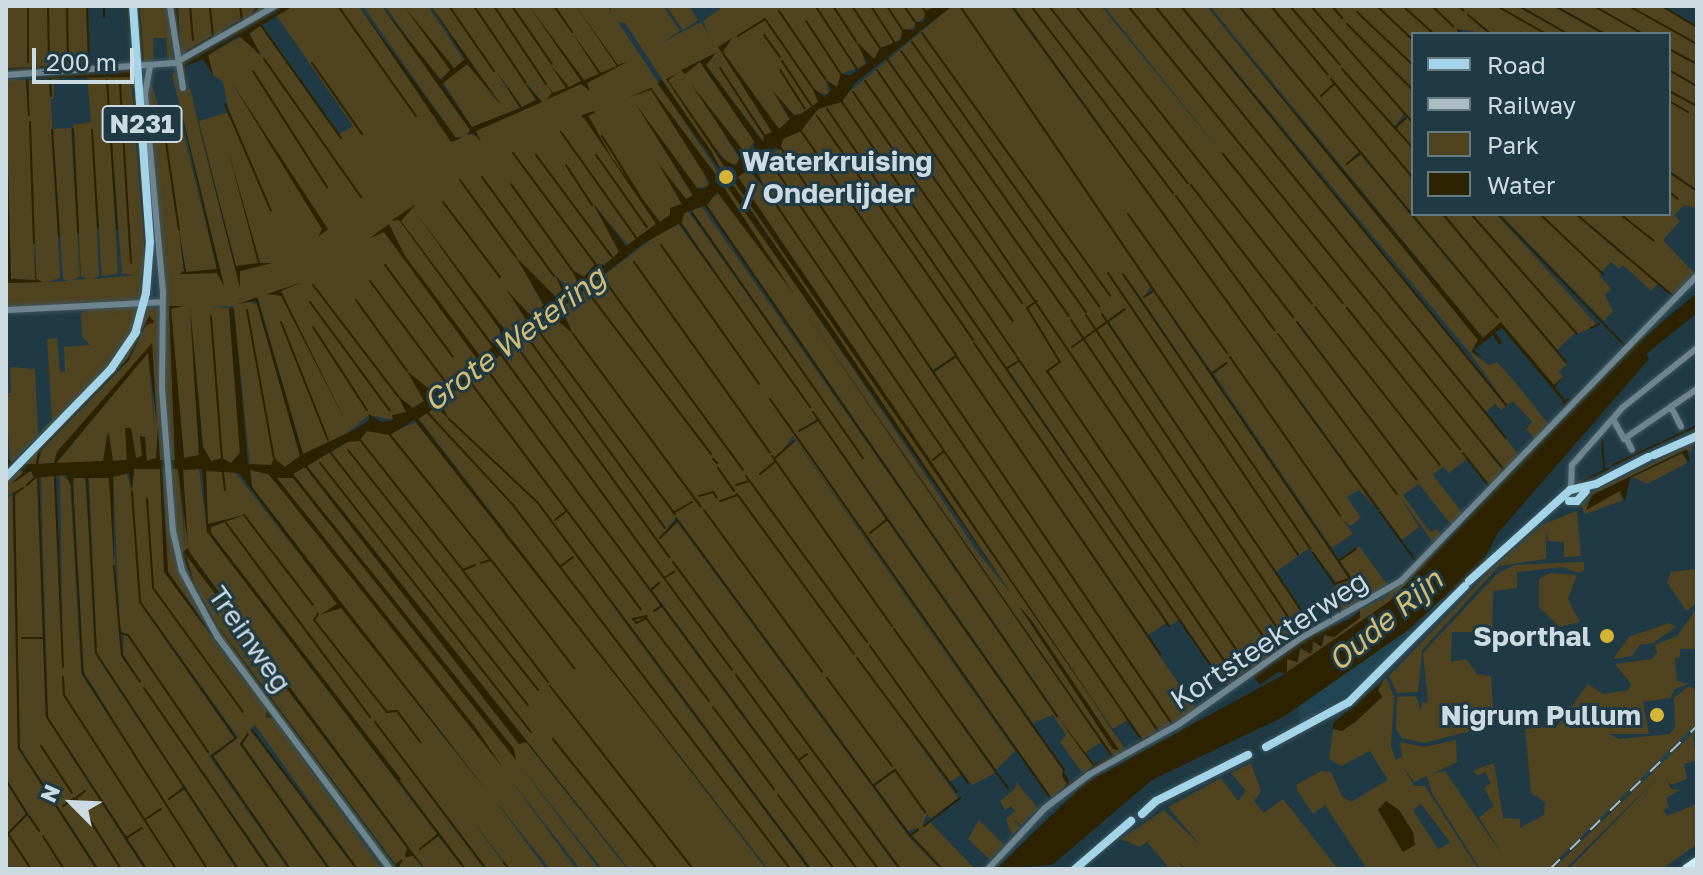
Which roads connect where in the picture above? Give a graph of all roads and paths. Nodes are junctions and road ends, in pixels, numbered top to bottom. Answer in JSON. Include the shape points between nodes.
{"nodes":[{"id":1,"x":133,"y":6,"type":"edge"},
{"id":2,"x":170,"y":6,"type":"edge"},
{"id":3,"x":275,"y":6,"type":"edge"},
{"id":4,"x":179,"y":61,"type":"junction"},
{"id":5,"x":150,"y":66,"type":"junction"},
{"id":6,"x":137,"y":67,"type":"junction"},
{"id":7,"x":6,"y":75,"type":"edge"},
{"id":8,"x":183,"y":88,"type":"dead end"},
{"id":9,"x":1697,"y":276,"type":"edge"},
{"id":10,"x":147,"y":302,"type":"junction"},
{"id":11,"x":162,"y":302,"type":"junction"},
{"id":12,"x":6,"y":310,"type":"edge"},
{"id":13,"x":1697,"y":348,"type":"edge"},
{"id":14,"x":1697,"y":389,"type":"edge"},
{"id":15,"x":1671,"y":407,"type":"junction"},
{"id":16,"x":1613,"y":419,"type":"junction"},
{"id":17,"x":1681,"y":427,"type":"dead end"},
{"id":18,"x":1697,"y":436,"type":"edge"},
{"id":19,"x":1626,"y":438,"type":"junction"},
{"id":20,"x":1632,"y":450,"type":"dead end"},
{"id":21,"x":9,"y":474,"type":"edge"},
{"id":22,"x":1573,"y":495,"type":"junction"},
{"id":23,"x":1697,"y":862,"type":"edge"},
{"id":24,"x":390,"y":869,"type":"edge"},
{"id":25,"x":988,"y":869,"type":"edge"},
{"id":26,"x":1075,"y":869,"type":"edge"},
{"id":27,"x":1687,"y":869,"type":"edge"}],
"edges":[{"from":1,"to":6,"type":"main road","number":"N231"},
{"from":2,"to":4,"type":"street"},
{"from":3,"to":4,"type":"street"},
{"from":4,"to":5,"type":"street"},
{"from":4,"to":8,"type":"street"},
{"from":5,"to":6,"type":"street"},
{"from":5,"to":11,"type":"street","name":"Treinweg","via":[[145,94]]},
{"from":6,"to":7,"type":"street"},
{"from":6,"to":10,"type":"main road","number":"N231","via":[[150,242]]},
{"from":9,"to":25,"type":"street","name":"Kortsteekterweg","via":[[1401,581],[1301,638],[1179,724],[1090,774],[1045,808]]},
{"from":10,"to":11,"type":"street"},
{"from":10,"to":12,"type":"street"},
{"from":10,"to":21,"type":"main road","number":"N231","via":[[120,360]]},
{"from":11,"to":24,"type":"street","name":"Treinweg","via":[[167,464],[176,549],[197,606]]},
{"from":13,"to":16,"type":"street"},
{"from":14,"to":15,"type":"street"},
{"from":15,"to":17,"type":"street"},
{"from":15,"to":19,"type":"street"},
{"from":16,"to":19,"type":"street"},
{"from":16,"to":22,"type":"street","via":[[1572,465]]},
{"from":18,"to":22,"type":"main road"},
{"from":19,"to":20,"type":"street"},
{"from":22,"to":26,"type":"main road","via":[[1467,583],[1349,702],[1285,740],[1164,798],[1115,831]]},
{"from":23,"to":27,"type":"highway"}]}
